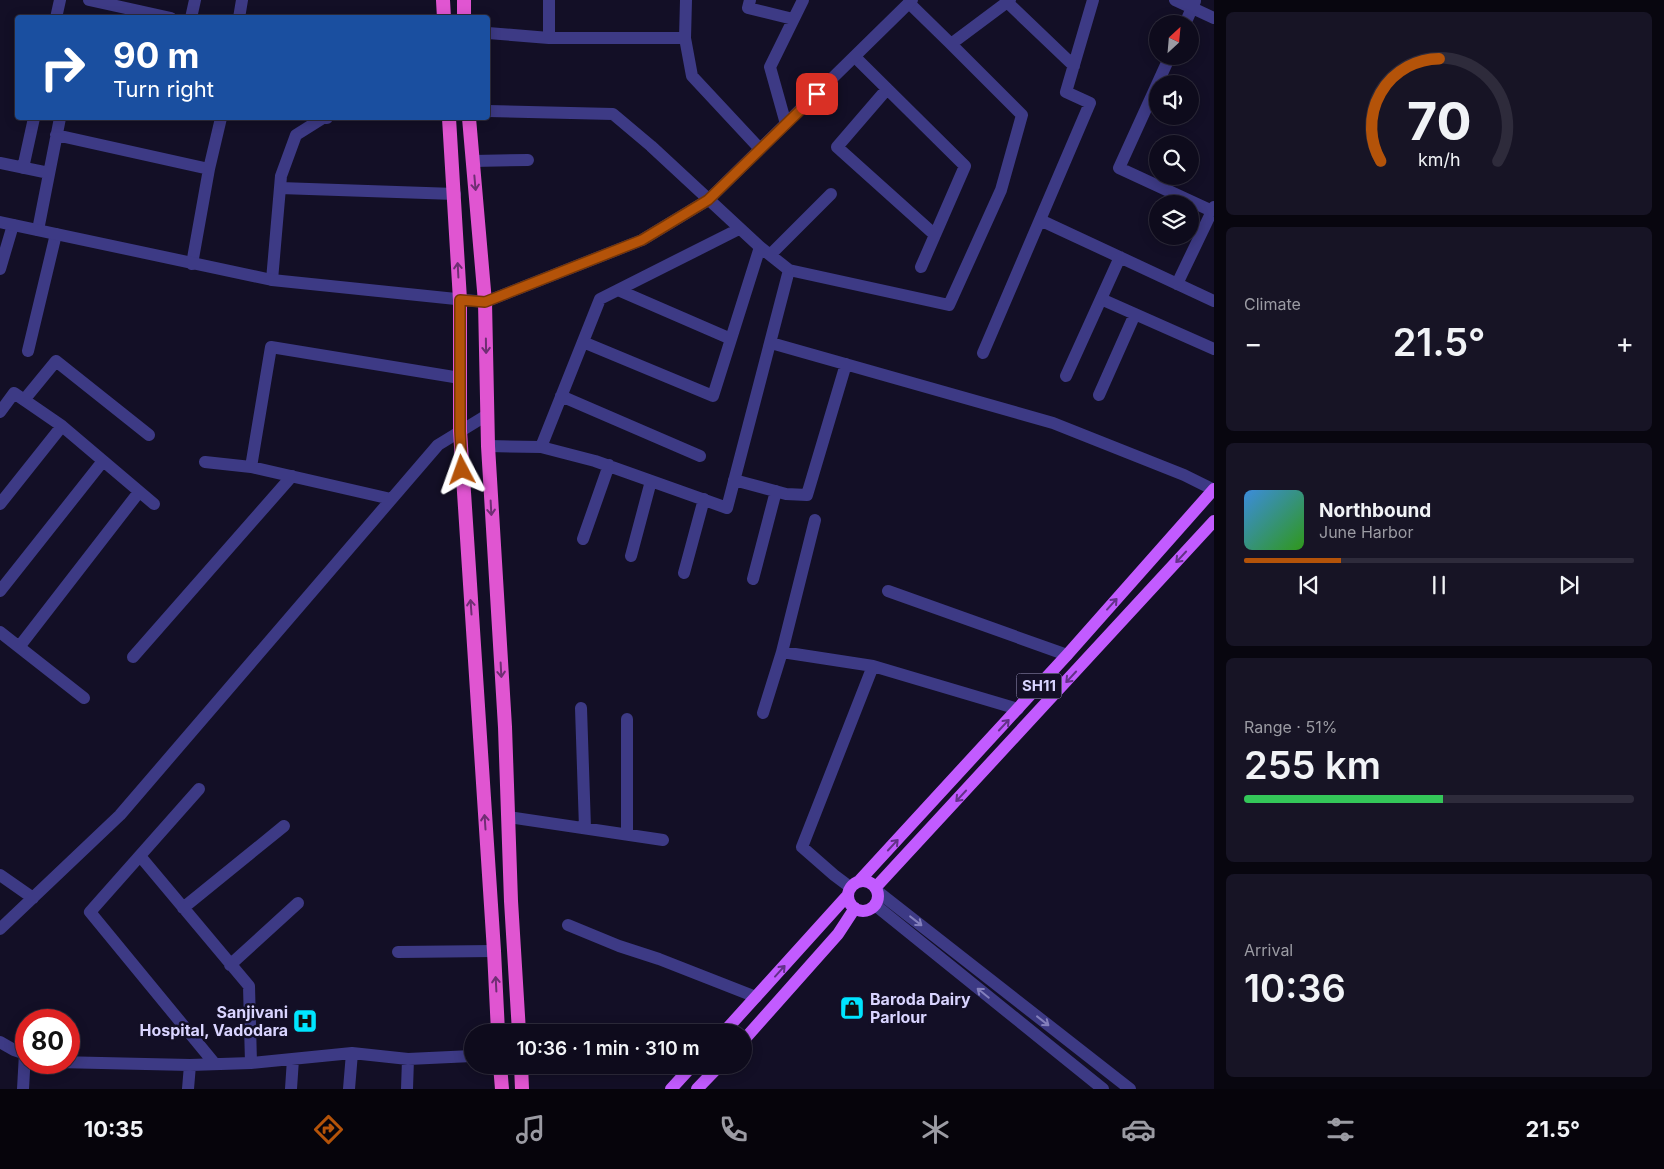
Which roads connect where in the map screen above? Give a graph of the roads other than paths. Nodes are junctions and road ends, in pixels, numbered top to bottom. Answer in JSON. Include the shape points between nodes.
{"nodes":[{"id":1,"x":60,"y":0,"type":"edge"},
{"id":2,"x":91,"y":0,"type":"edge"},
{"id":3,"x":195,"y":0,"type":"edge"},
{"id":4,"x":242,"y":0,"type":"edge"},
{"id":5,"x":444,"y":0,"type":"edge"},
{"id":6,"x":464,"y":0,"type":"edge"},
{"id":7,"x":550,"y":0,"type":"edge"},
{"id":8,"x":686,"y":0,"type":"edge"},
{"id":9,"x":750,"y":0,"type":"edge"},
{"id":10,"x":803,"y":0,"type":"edge"},
{"id":11,"x":1093,"y":0,"type":"edge"},
{"id":12,"x":1175,"y":0,"type":"edge"},
{"id":13,"x":1009,"y":1,"type":"edge"},
{"id":14,"x":911,"y":2,"type":"edge"},
{"id":15,"x":1194,"y":4,"type":"edge"},
{"id":16,"x":143,"y":6,"type":"edge"},
{"id":17,"x":57,"y":15,"type":"edge"},
{"id":18,"x":164,"y":15,"type":"edge"},
{"id":19,"x":192,"y":15,"type":"edge"},
{"id":20,"x":240,"y":15,"type":"edge"},
{"id":21,"x":444,"y":15,"type":"edge"},
{"id":22,"x":464,"y":15,"type":"edge"},
{"id":23,"x":1214,"y":18,"type":"edge"},
{"id":24,"x":793,"y":19,"type":"junction"},
{"id":25,"x":490,"y":33,"type":"edge"},
{"id":26,"x":549,"y":38,"type":"junction"},
{"id":27,"x":685,"y":38,"type":"junction"},
{"id":28,"x":951,"y":44,"type":"junction"},
{"id":29,"x":855,"y":57,"type":"junction"},
{"id":30,"x":1166,"y":65,"type":"edge"},
{"id":31,"x":1074,"y":66,"type":"junction"},
{"id":32,"x":887,"y":89,"type":"junction"},
{"id":33,"x":490,"y":111,"type":"edge"},
{"id":34,"x":34,"y":120,"type":"edge"},
{"id":35,"x":60,"y":120,"type":"edge"},
{"id":36,"x":221,"y":120,"type":"edge"},
{"id":37,"x":320,"y":120,"type":"edge"},
{"id":38,"x":449,"y":120,"type":"edge"},
{"id":39,"x":469,"y":120,"type":"edge"},
{"id":40,"x":786,"y":124,"type":"junction"},
{"id":41,"x":56,"y":135,"type":"junction"},
{"id":42,"x":760,"y":149,"type":"junction"},
{"id":43,"x":528,"y":160,"type":"dead end"},
{"id":44,"x":473,"y":161,"type":"junction"},
{"id":45,"x":0,"y":163,"type":"edge"},
{"id":46,"x":23,"y":168,"type":"junction"},
{"id":47,"x":210,"y":169,"type":"junction"},
{"id":48,"x":49,"y":174,"type":"junction"},
{"id":49,"x":280,"y":188,"type":"junction"},
{"id":50,"x":455,"y":194,"type":"junction"},
{"id":51,"x":831,"y":194,"type":"dead end"},
{"id":52,"x":708,"y":200,"type":"junction"},
{"id":53,"x":1213,"y":209,"type":"edge"},
{"id":54,"x":1040,"y":220,"type":"junction"},
{"id":55,"x":6,"y":223,"type":"edge"},
{"id":56,"x":739,"y":228,"type":"junction"},
{"id":57,"x":38,"y":230,"type":"junction"},
{"id":58,"x":56,"y":234,"type":"junction"},
{"id":59,"x":935,"y":235,"type":"junction"},
{"id":60,"x":760,"y":247,"type":"junction"},
{"id":61,"x":770,"y":255,"type":"junction"},
{"id":62,"x":1120,"y":257,"type":"junction"},
{"id":63,"x":192,"y":264,"type":"junction"},
{"id":64,"x":921,"y":267,"type":"dead end"},
{"id":65,"x":0,"y":269,"type":"edge"},
{"id":66,"x":789,"y":270,"type":"junction"},
{"id":67,"x":272,"y":280,"type":"junction"},
{"id":68,"x":1177,"y":284,"type":"junction"},
{"id":69,"x":618,"y":290,"type":"junction"},
{"id":70,"x":460,"y":300,"type":"junction"},
{"id":71,"x":1101,"y":300,"type":"junction"},
{"id":72,"x":1214,"y":301,"type":"edge"},
{"id":73,"x":485,"y":302,"type":"junction"},
{"id":74,"x":1135,"y":314,"type":"junction"},
{"id":75,"x":731,"y":339,"type":"junction"},
{"id":76,"x":583,"y":342,"type":"junction"},
{"id":77,"x":771,"y":343,"type":"junction"},
{"id":78,"x":1214,"y":349,"type":"edge"},
{"id":79,"x":28,"y":351,"type":"dead end"},
{"id":80,"x":983,"y":353,"type":"dead end"},
{"id":81,"x":846,"y":364,"type":"junction"},
{"id":82,"x":1066,"y":376,"type":"dead end"},
{"id":83,"x":460,"y":378,"type":"junction"},
{"id":84,"x":1100,"y":395,"type":"dead end"},
{"id":85,"x":561,"y":396,"type":"junction"},
{"id":86,"x":24,"y":400,"type":"junction"},
{"id":87,"x":0,"y":412,"type":"edge"},
{"id":88,"x":486,"y":415,"type":"junction"},
{"id":89,"x":62,"y":426,"type":"junction"},
{"id":90,"x":460,"y":431,"type":"junction"},
{"id":91,"x":149,"y":435,"type":"dead end"},
{"id":92,"x":488,"y":446,"type":"junction"},
{"id":93,"x":541,"y":446,"type":"junction"},
{"id":94,"x":700,"y":456,"type":"dead end"},
{"id":95,"x":104,"y":461,"type":"junction"},
{"id":96,"x":205,"y":462,"type":"dead end"},
{"id":97,"x":609,"y":465,"type":"junction"},
{"id":98,"x":251,"y":467,"type":"junction"},
{"id":99,"x":292,"y":476,"type":"junction"},
{"id":100,"x":734,"y":480,"type":"junction"},
{"id":101,"x":651,"y":481,"type":"junction"},
{"id":102,"x":1214,"y":490,"type":"edge"},
{"id":103,"x":139,"y":492,"type":"junction"},
{"id":104,"x":776,"y":492,"type":"junction"},
{"id":105,"x":391,"y":499,"type":"junction"},
{"id":106,"x":704,"y":499,"type":"junction"},
{"id":107,"x":0,"y":504,"type":"edge"},
{"id":108,"x":154,"y":504,"type":"dead end"},
{"id":109,"x":815,"y":520,"type":"dead end"},
{"id":110,"x":1214,"y":521,"type":"edge"},
{"id":111,"x":584,"y":539,"type":"dead end"},
{"id":112,"x":631,"y":556,"type":"dead end"},
{"id":113,"x":684,"y":573,"type":"dead end"},
{"id":114,"x":753,"y":579,"type":"dead end"},
{"id":115,"x":0,"y":590,"type":"edge"},
{"id":116,"x":888,"y":590,"type":"dead end"},
{"id":117,"x":0,"y":632,"type":"edge"},
{"id":118,"x":19,"y":647,"type":"junction"},
{"id":119,"x":782,"y":652,"type":"junction"},
{"id":120,"x":1067,"y":655,"type":"junction"},
{"id":121,"x":133,"y":657,"type":"dead end"},
{"id":122,"x":873,"y":666,"type":"junction"},
{"id":123,"x":84,"y":698,"type":"dead end"},
{"id":124,"x":581,"y":708,"type":"dead end"},
{"id":125,"x":1018,"y":709,"type":"junction"},
{"id":126,"x":763,"y":712,"type":"dead end"},
{"id":127,"x":627,"y":719,"type":"dead end"},
{"id":128,"x":200,"y":789,"type":"dead end"},
{"id":129,"x":508,"y":818,"type":"junction"},
{"id":130,"x":284,"y":826,"type":"dead end"},
{"id":131,"x":585,"y":828,"type":"junction"},
{"id":132,"x":627,"y":834,"type":"junction"},
{"id":133,"x":663,"y":840,"type":"dead end"},
{"id":134,"x":140,"y":856,"type":"junction"},
{"id":135,"x":0,"y":874,"type":"edge"},
{"id":136,"x":853,"y":888,"type":"junction"},
{"id":137,"x":876,"y":889,"type":"junction"},
{"id":138,"x":32,"y":898,"type":"junction"},
{"id":139,"x":298,"y":903,"type":"dead end"},
{"id":140,"x":874,"y":906,"type":"junction"},
{"id":141,"x":183,"y":908,"type":"junction"},
{"id":142,"x":855,"y":908,"type":"junction"},
{"id":143,"x":568,"y":924,"type":"dead end"},
{"id":144,"x":0,"y":929,"type":"edge"},
{"id":145,"x":494,"y":951,"type":"junction"},
{"id":146,"x":398,"y":952,"type":"dead end"},
{"id":147,"x":230,"y":965,"type":"junction"},
{"id":148,"x":756,"y":997,"type":"junction"},
{"id":149,"x":498,"y":1024,"type":"edge"},
{"id":150,"x":519,"y":1024,"type":"edge"},
{"id":151,"x":731,"y":1024,"type":"edge"},
{"id":152,"x":752,"y":1031,"type":"edge"},
{"id":153,"x":0,"y":1042,"type":"edge"},
{"id":154,"x":15,"y":1050,"type":"edge"},
{"id":155,"x":352,"y":1053,"type":"junction"},
{"id":156,"x":464,"y":1056,"type":"edge"},
{"id":157,"x":293,"y":1059,"type":"junction"},
{"id":158,"x":408,"y":1059,"type":"junction"},
{"id":159,"x":80,"y":1063,"type":"edge"},
{"id":160,"x":250,"y":1063,"type":"junction"},
{"id":161,"x":215,"y":1064,"type":"junction"},
{"id":162,"x":190,"y":1065,"type":"junction"},
{"id":163,"x":24,"y":1074,"type":"edge"},
{"id":164,"x":501,"y":1074,"type":"edge"},
{"id":165,"x":521,"y":1074,"type":"edge"},
{"id":166,"x":685,"y":1074,"type":"edge"},
{"id":167,"x":711,"y":1074,"type":"edge"},
{"id":168,"x":23,"y":1089,"type":"edge"},
{"id":169,"x":188,"y":1089,"type":"edge"},
{"id":170,"x":291,"y":1089,"type":"edge"},
{"id":171,"x":349,"y":1089,"type":"edge"},
{"id":172,"x":406,"y":1089,"type":"edge"},
{"id":173,"x":502,"y":1089,"type":"edge"},
{"id":174,"x":522,"y":1089,"type":"edge"},
{"id":175,"x":671,"y":1089,"type":"edge"},
{"id":176,"x":697,"y":1089,"type":"edge"},
{"id":177,"x":1104,"y":1089,"type":"edge"},
{"id":178,"x":1130,"y":1089,"type":"edge"}],
"edges":[{"from":1,"to":17,"type":"street"},
{"from":2,"to":16,"type":"street"},
{"from":3,"to":19,"type":"street"},
{"from":4,"to":20,"type":"street"},
{"from":5,"to":21,"type":"highway"},
{"from":6,"to":22,"type":"highway"},
{"from":7,"to":26,"type":"street"},
{"from":8,"to":27,"type":"street"},
{"from":9,"to":24,"type":"street","via":[[748,8]]},
{"from":10,"to":24,"type":"street"},
{"from":11,"to":31,"type":"street"},
{"from":12,"to":15,"type":"street"},
{"from":13,"to":28,"type":"street"},
{"from":13,"to":31,"type":"street"},
{"from":14,"to":28,"type":"street"},
{"from":14,"to":29,"type":"street"},
{"from":15,"to":23,"type":"street"},
{"from":16,"to":18,"type":"street"},
{"from":24,"to":40,"type":"street","via":[[770,67]]},
{"from":25,"to":26,"type":"street"},
{"from":26,"to":27,"type":"street"},
{"from":27,"to":42,"type":"street","via":[[692,76]]},
{"from":28,"to":66,"type":"street","via":[[1022,115],[1001,190],[949,305]]},
{"from":29,"to":32,"type":"street"},
{"from":29,"to":40,"type":"street"},
{"from":30,"to":53,"type":"street","via":[[1119,168]]},
{"from":31,"to":54,"type":"street","via":[[1066,92],[1090,103]]},
{"from":32,"to":59,"type":"street","via":[[965,166]]},
{"from":32,"to":59,"type":"street","via":[[837,147]]},
{"from":33,"to":52,"type":"street","via":[[614,114]]},
{"from":34,"to":46,"type":"street"},
{"from":35,"to":41,"type":"street"},
{"from":36,"to":47,"type":"street"},
{"from":37,"to":49,"type":"street","via":[[296,135],[281,176]]},
{"from":38,"to":50,"type":"highway"},
{"from":39,"to":44,"type":"highway"},
{"from":40,"to":42,"type":"street"},
{"from":41,"to":47,"type":"street"},
{"from":41,"to":48,"type":"street"},
{"from":42,"to":52,"type":"street"},
{"from":43,"to":44,"type":"street"},
{"from":44,"to":73,"type":"highway","one_way":true},
{"from":45,"to":46,"type":"street"},
{"from":46,"to":48,"type":"street"},
{"from":47,"to":63,"type":"street"},
{"from":48,"to":57,"type":"street"},
{"from":49,"to":50,"type":"street"},
{"from":49,"to":67,"type":"street"},
{"from":70,"to":50,"type":"highway","one_way":true},
{"from":51,"to":61,"type":"street"},
{"from":52,"to":56,"type":"street"},
{"from":52,"to":73,"type":"street","via":[[642,240]]},
{"from":53,"to":68,"type":"street"},
{"from":54,"to":62,"type":"street"},
{"from":54,"to":80,"type":"street"},
{"from":55,"to":57,"type":"street"},
{"from":55,"to":65,"type":"street"},
{"from":56,"to":60,"type":"street"},
{"from":56,"to":69,"type":"street"},
{"from":57,"to":58,"type":"street"},
{"from":58,"to":63,"type":"street"},
{"from":58,"to":79,"type":"street"},
{"from":59,"to":64,"type":"street"},
{"from":60,"to":61,"type":"street"},
{"from":60,"to":75,"type":"street"},
{"from":61,"to":66,"type":"street"},
{"from":62,"to":68,"type":"street"},
{"from":62,"to":71,"type":"street"},
{"from":63,"to":67,"type":"street"},
{"from":66,"to":77,"type":"street"},
{"from":67,"to":70,"type":"street"},
{"from":68,"to":72,"type":"street"},
{"from":69,"to":75,"type":"street"},
{"from":69,"to":76,"type":"street","via":[[600,300]]},
{"from":70,"to":73,"type":"street"},
{"from":70,"to":83,"type":"highway"},
{"from":71,"to":74,"type":"street"},
{"from":71,"to":82,"type":"street"},
{"from":73,"to":88,"type":"highway","one_way":true},
{"from":74,"to":78,"type":"street"},
{"from":74,"to":84,"type":"street"},
{"from":75,"to":76,"type":"street","via":[[713,396]]},
{"from":76,"to":85,"type":"street"},
{"from":77,"to":81,"type":"street"},
{"from":77,"to":100,"type":"street"},
{"from":81,"to":102,"type":"street","via":[[1053,423]]},
{"from":81,"to":104,"type":"street","via":[[807,496]]},
{"from":83,"to":90,"type":"highway"},
{"from":83,"to":98,"type":"street","via":[[271,348]]},
{"from":85,"to":93,"type":"street"},
{"from":85,"to":94,"type":"street"},
{"from":86,"to":87,"type":"street","via":[[14,393]]},
{"from":86,"to":89,"type":"street"},
{"from":86,"to":91,"type":"street","via":[[56,361]]},
{"from":88,"to":90,"type":"street"},
{"from":88,"to":92,"type":"highway"},
{"from":89,"to":95,"type":"street"},
{"from":89,"to":107,"type":"street"},
{"from":90,"to":105,"type":"street","via":[[438,444]]},
{"from":145,"to":90,"type":"highway","one_way":true},
{"from":92,"to":93,"type":"street"},
{"from":92,"to":129,"type":"highway","one_way":true},
{"from":93,"to":97,"type":"street"},
{"from":95,"to":103,"type":"street"},
{"from":95,"to":115,"type":"street"},
{"from":96,"to":98,"type":"street"},
{"from":97,"to":101,"type":"street"},
{"from":97,"to":111,"type":"street"},
{"from":98,"to":99,"type":"street"},
{"from":99,"to":105,"type":"street"},
{"from":99,"to":121,"type":"street"},
{"from":100,"to":104,"type":"street"},
{"from":100,"to":106,"type":"street","via":[[727,508]]},
{"from":101,"to":106,"type":"street"},
{"from":101,"to":112,"type":"street"},
{"from":120,"to":102,"type":"main road","number":"SH11","one_way":true},
{"from":103,"to":108,"type":"street"},
{"from":103,"to":118,"type":"street"},
{"from":104,"to":114,"type":"street"},
{"from":105,"to":138,"type":"street","via":[[120,816]]},
{"from":106,"to":113,"type":"street"},
{"from":109,"to":119,"type":"street"},
{"from":110,"to":137,"type":"main road","number":"SH11","one_way":true},
{"from":116,"to":120,"type":"street"},
{"from":117,"to":118,"type":"street"},
{"from":118,"to":123,"type":"street"},
{"from":119,"to":122,"type":"street"},
{"from":119,"to":126,"type":"street"},
{"from":120,"to":125,"type":"main road","number":"SH11"},
{"from":122,"to":125,"type":"street"},
{"from":122,"to":136,"type":"street","via":[[802,847]]},
{"from":124,"to":131,"type":"street"},
{"from":136,"to":125,"type":"main road","number":"SH11","one_way":true},
{"from":127,"to":132,"type":"street"},
{"from":128,"to":134,"type":"street"},
{"from":129,"to":131,"type":"street"},
{"from":129,"to":150,"type":"highway"},
{"from":130,"to":141,"type":"street"},
{"from":131,"to":132,"type":"street"},
{"from":132,"to":133,"type":"street"},
{"from":134,"to":141,"type":"street"},
{"from":134,"to":161,"type":"street","via":[[90,912]]},
{"from":135,"to":138,"type":"street"},
{"from":136,"to":137,"type":"main road","via":[[869,882]]},
{"from":136,"to":142,"type":"main road","via":[[851,905]]},
{"from":148,"to":136,"type":"main road","one_way":true},
{"from":137,"to":140,"type":"main road","via":[[878,898]]},
{"from":137,"to":178,"type":"street","one_way":true},
{"from":138,"to":144,"type":"street"},
{"from":139,"to":147,"type":"street"},
{"from":140,"to":142,"type":"main road","via":[[863,911]]},
{"from":177,"to":140,"type":"street","one_way":true},
{"from":141,"to":147,"type":"street"},
{"from":142,"to":152,"type":"main road","via":[[838,934]]},
{"from":143,"to":148,"type":"street"},
{"from":145,"to":146,"type":"street"},
{"from":149,"to":145,"type":"highway","one_way":true},
{"from":147,"to":160,"type":"street","via":[[248,986]]},
{"from":148,"to":151,"type":"main road"},
{"from":153,"to":154,"type":"street"},
{"from":155,"to":157,"type":"street"},
{"from":155,"to":158,"type":"street"},
{"from":155,"to":171,"type":"street"},
{"from":156,"to":158,"type":"street"},
{"from":157,"to":160,"type":"street"},
{"from":157,"to":170,"type":"street"},
{"from":158,"to":172,"type":"street"},
{"from":159,"to":162,"type":"street"},
{"from":160,"to":161,"type":"street"},
{"from":161,"to":162,"type":"street"},
{"from":162,"to":169,"type":"street"},
{"from":163,"to":168,"type":"street"},
{"from":164,"to":173,"type":"highway"},
{"from":165,"to":174,"type":"highway"},
{"from":166,"to":175,"type":"main road"},
{"from":167,"to":176,"type":"main road"}]}
